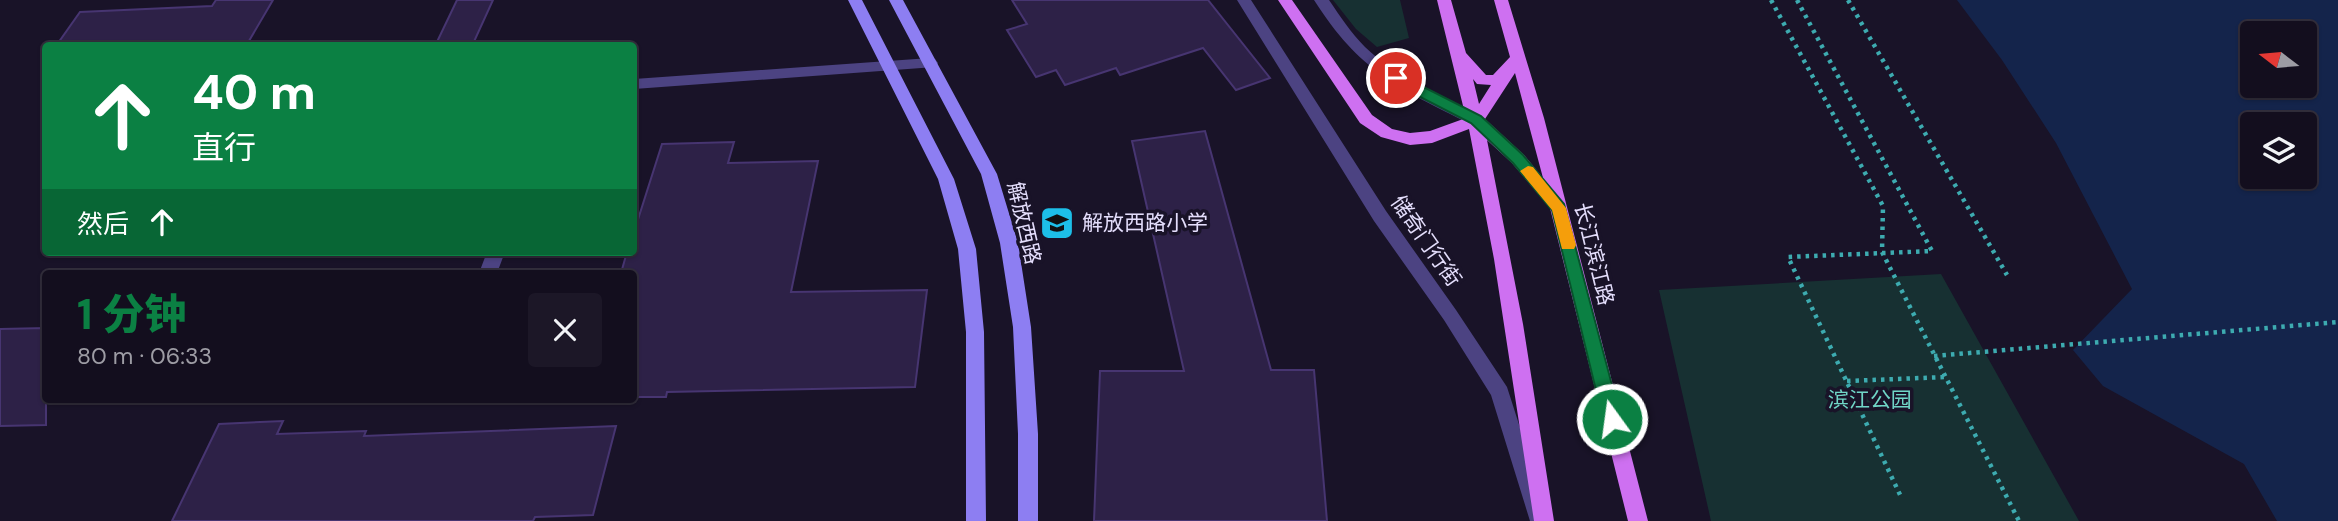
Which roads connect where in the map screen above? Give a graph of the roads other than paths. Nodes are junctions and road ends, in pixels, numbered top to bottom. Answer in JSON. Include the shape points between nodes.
{"nodes":[{"id":1,"x":855,"y":0,"type":"edge"},
{"id":2,"x":896,"y":0,"type":"edge"},
{"id":3,"x":1244,"y":0,"type":"edge"},
{"id":4,"x":1285,"y":0,"type":"edge"},
{"id":5,"x":1321,"y":0,"type":"edge"},
{"id":6,"x":1444,"y":0,"type":"edge"},
{"id":7,"x":1500,"y":0,"type":"edge"},
{"id":8,"x":1459,"y":51,"type":"junction"},
{"id":9,"x":1514,"y":62,"type":"junction"},
{"id":10,"x":930,"y":63,"type":"junction"},
{"id":11,"x":891,"y":66,"type":"junction"},
{"id":12,"x":637,"y":84,"type":"edge"},
{"id":13,"x":1476,"y":120,"type":"junction"},
{"id":14,"x":1559,"y":208,"type":"junction"},
{"id":15,"x":975,"y":521,"type":"edge"},
{"id":16,"x":1028,"y":521,"type":"edge"},
{"id":17,"x":1542,"y":521,"type":"edge"},
{"id":18,"x":1638,"y":521,"type":"edge"}],
"edges":[{"from":1,"to":11,"type":"main road"},
{"from":2,"to":10,"type":"main road","name":"解放西路"},
{"from":3,"to":17,"type":"street","name":"储奇门行街","via":[[1380,216],[1500,393]]},
{"from":4,"to":13,"type":"main road","via":[[1358,109],[1387,133],[1410,139],[1432,137]]},
{"from":5,"to":13,"type":"street","via":[[1377,65]]},
{"from":6,"to":8,"type":"main road"},
{"from":7,"to":9,"type":"main road","name":"长江滨江路"},
{"from":8,"to":9,"type":"main road","via":[[1482,80],[1497,80]]},
{"from":8,"to":13,"type":"main road"},
{"from":9,"to":13,"type":"main road"},
{"from":9,"to":14,"type":"main road","name":"长江滨江路"},
{"from":10,"to":11,"type":"street"},
{"from":10,"to":16,"type":"main road","name":"解放西路","via":[[989,174],[1009,243],[1021,327]]},
{"from":11,"to":12,"type":"street"},
{"from":11,"to":15,"type":"main road","via":[[946,179],[967,249],[975,332]]},
{"from":13,"to":14,"type":"main road","via":[[1518,159]]},
{"from":13,"to":17,"type":"main road","via":[[1514,319]]},
{"from":14,"to":18,"type":"main road","name":"长江滨江路"}]}
